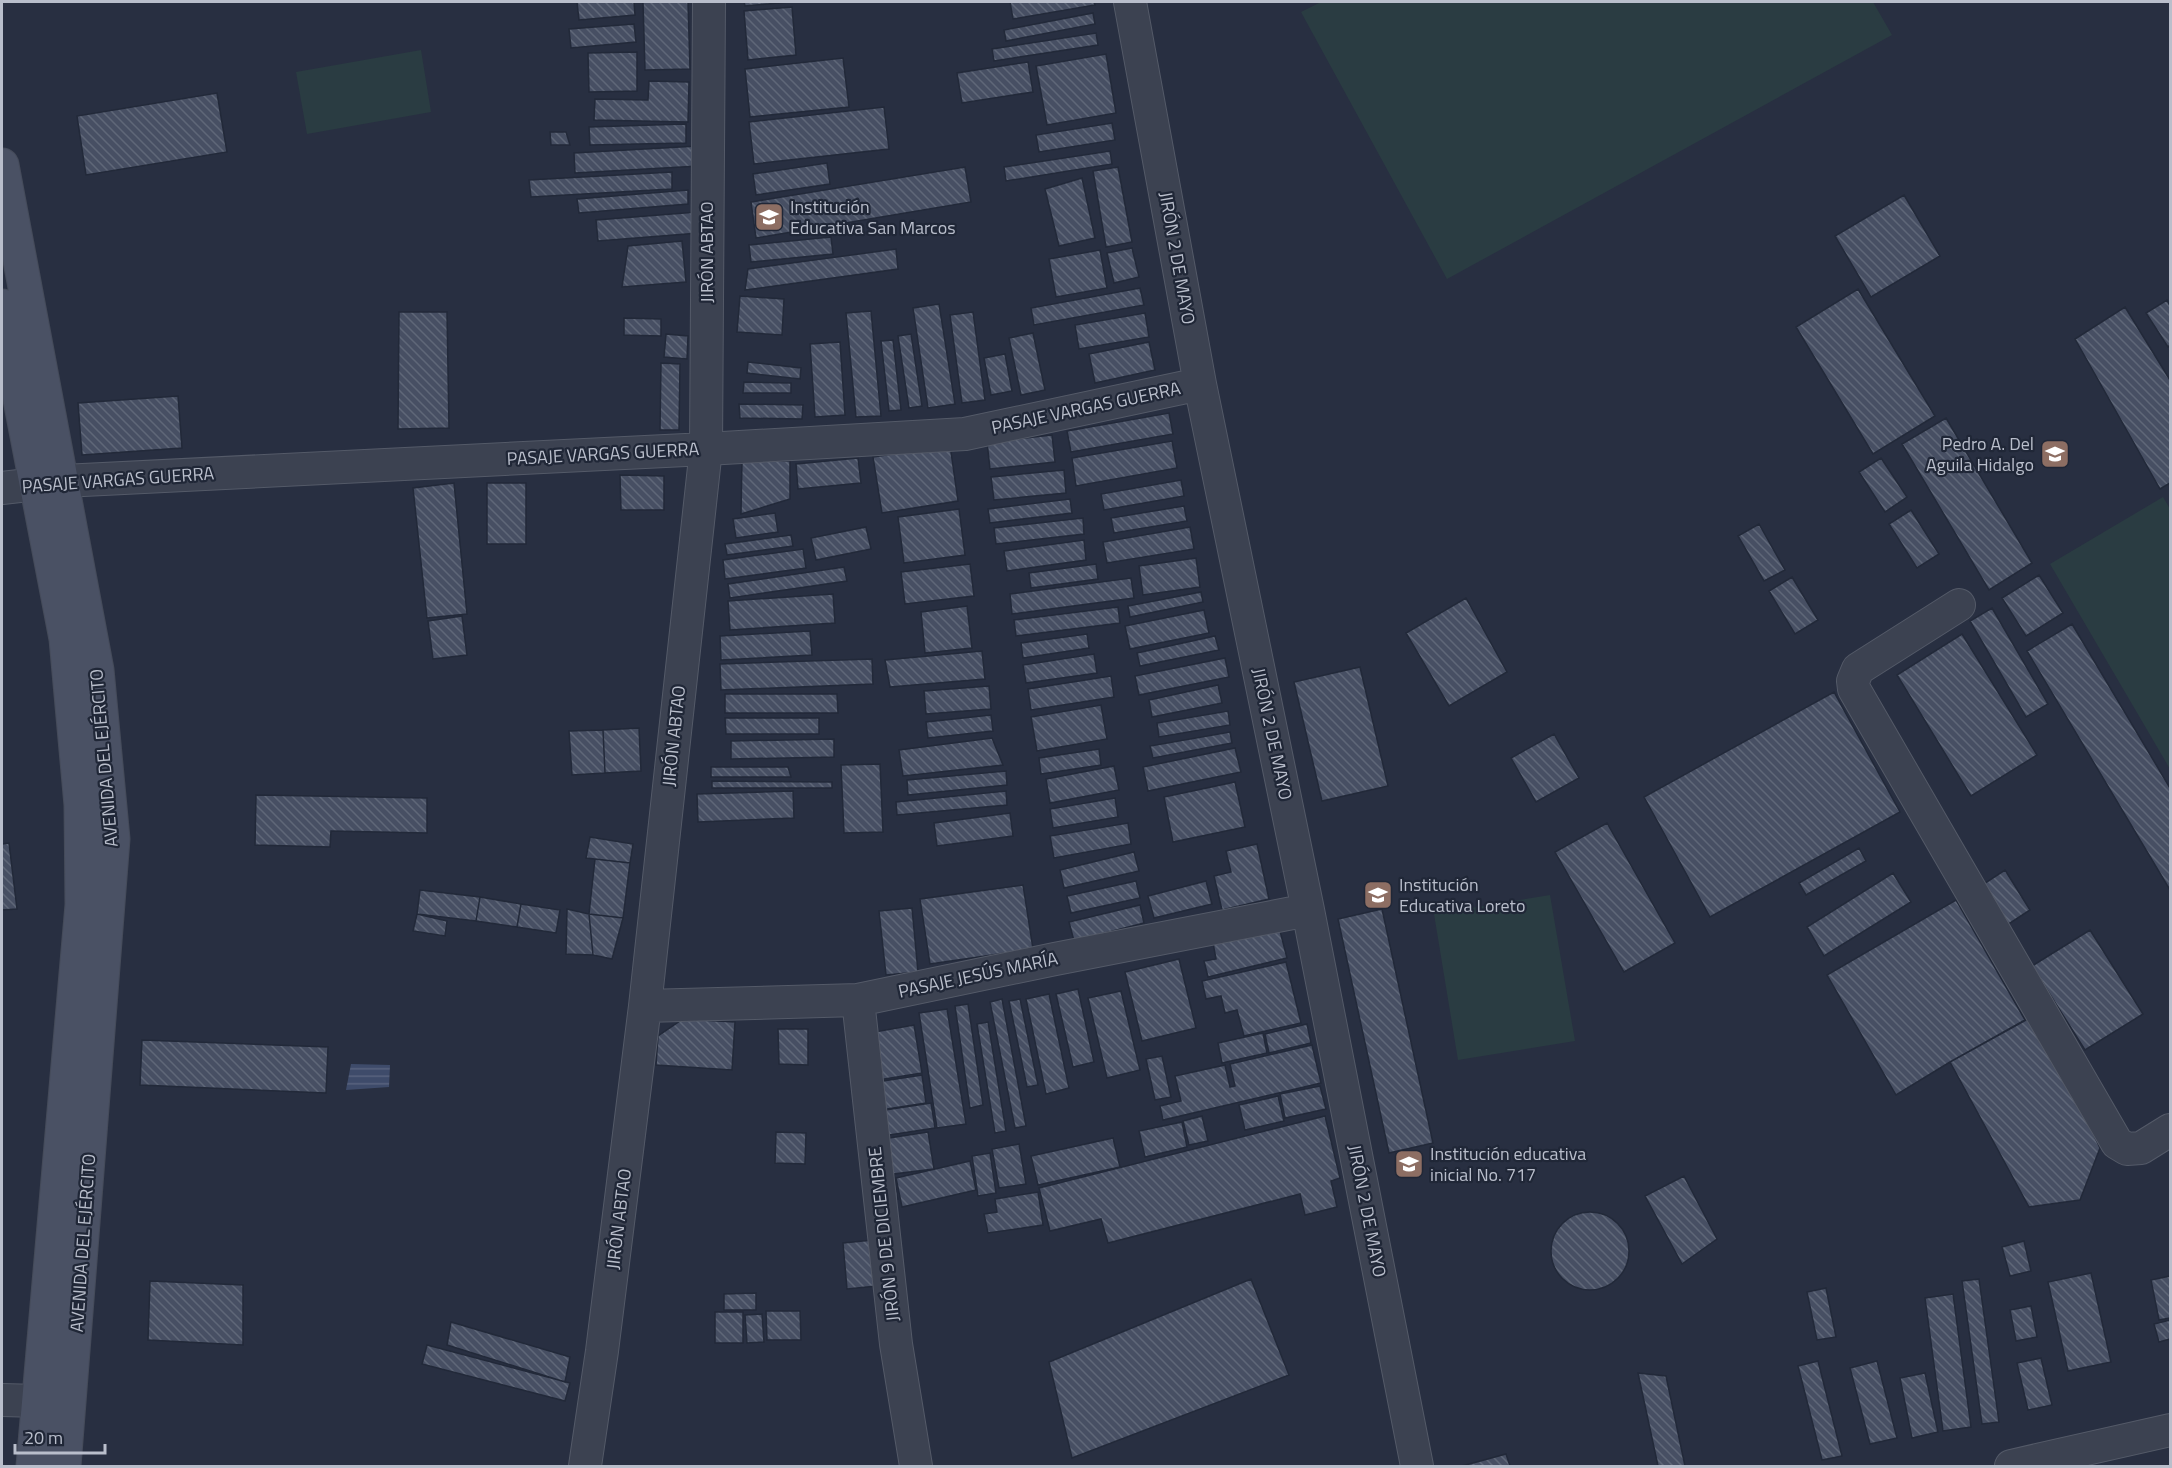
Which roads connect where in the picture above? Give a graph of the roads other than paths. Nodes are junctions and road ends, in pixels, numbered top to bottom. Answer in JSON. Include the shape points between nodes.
{"nodes":[{"id":1,"x":709,"y":2,"type":"edge"},
{"id":2,"x":1130,"y":2,"type":"edge"},
{"id":3,"x":2,"y":165,"type":"edge"},
{"id":4,"x":2,"y":306,"type":"edge"},
{"id":5,"x":1200,"y":384,"type":"junction"},
{"id":6,"x":706,"y":449,"type":"junction"},
{"id":7,"x":49,"y":483,"type":"junction"},
{"id":8,"x":2,"y":488,"type":"edge"},
{"id":9,"x":1959,"y":605,"type":"dead end"},
{"id":10,"x":1308,"y":910,"type":"junction"},
{"id":11,"x":858,"y":1000,"type":"junction"},
{"id":12,"x":645,"y":1006,"type":"junction"},
{"id":13,"x":2170,"y":1130,"type":"edge"},
{"id":14,"x":2,"y":1400,"type":"edge"},
{"id":15,"x":39,"y":1401,"type":"junction"},
{"id":16,"x":2170,"y":1430,"type":"edge"},
{"id":17,"x":33,"y":1467,"type":"edge"},
{"id":18,"x":64,"y":1467,"type":"edge"},
{"id":19,"x":585,"y":1467,"type":"edge"},
{"id":20,"x":916,"y":1467,"type":"edge"},
{"id":21,"x":1417,"y":1467,"type":"edge"},
{"id":22,"x":2011,"y":1467,"type":"edge"}],
"edges":[{"from":1,"to":6,"type":"street","name":"JIRÓN ABTAO"},
{"from":2,"to":5,"type":"street","name":"JIRÓN 2 DE MAYO"},
{"from":3,"to":7,"type":"main road","name":"AVENIDA DEL EJÉRCITO"},
{"from":4,"to":7,"type":"main road","name":"AVENIDA DEL EJÉRCITO"},
{"from":5,"to":6,"type":"street","name":"PASAJE VARGAS GUERRA","via":[[964,434]]},
{"from":5,"to":10,"type":"street","name":"JIRÓN 2 DE MAYO"},
{"from":6,"to":7,"type":"street","name":"PASAJE VARGAS GUERRA"},
{"from":6,"to":12,"type":"street","name":"JIRÓN ABTAO"},
{"from":7,"to":8,"type":"street","name":"PASAJE VARGAS GUERRA"},
{"from":7,"to":15,"type":"main road","name":"AVENIDA DEL EJÉRCITO","via":[[81,805],[81,905]]},
{"from":7,"to":18,"type":"main road","name":"AVENIDA DEL EJÉRCITO","via":[[97,670],[113,839]]},
{"from":9,"to":13,"type":"street","via":[[1858,669],[1854,688],[2117,1143],[2127,1149],[2141,1148]]},
{"from":10,"to":11,"type":"street","name":"PASAJE JESÚS MARÍA"},
{"from":10,"to":21,"type":"street","name":"JIRÓN 2 DE MAYO"},
{"from":11,"to":12,"type":"street","name":"PASAJE JESÚS MARÍA"},
{"from":11,"to":20,"type":"street","name":"JIRÓN 9 DE DICIEMBRE","via":[[896,1344]]},
{"from":12,"to":19,"type":"street","name":"JIRÓN ABTAO"},
{"from":14,"to":15,"type":"street"},
{"from":15,"to":17,"type":"main road","name":"AVENIDA DEL EJÉRCITO"},
{"from":16,"to":22,"type":"street"}]}
